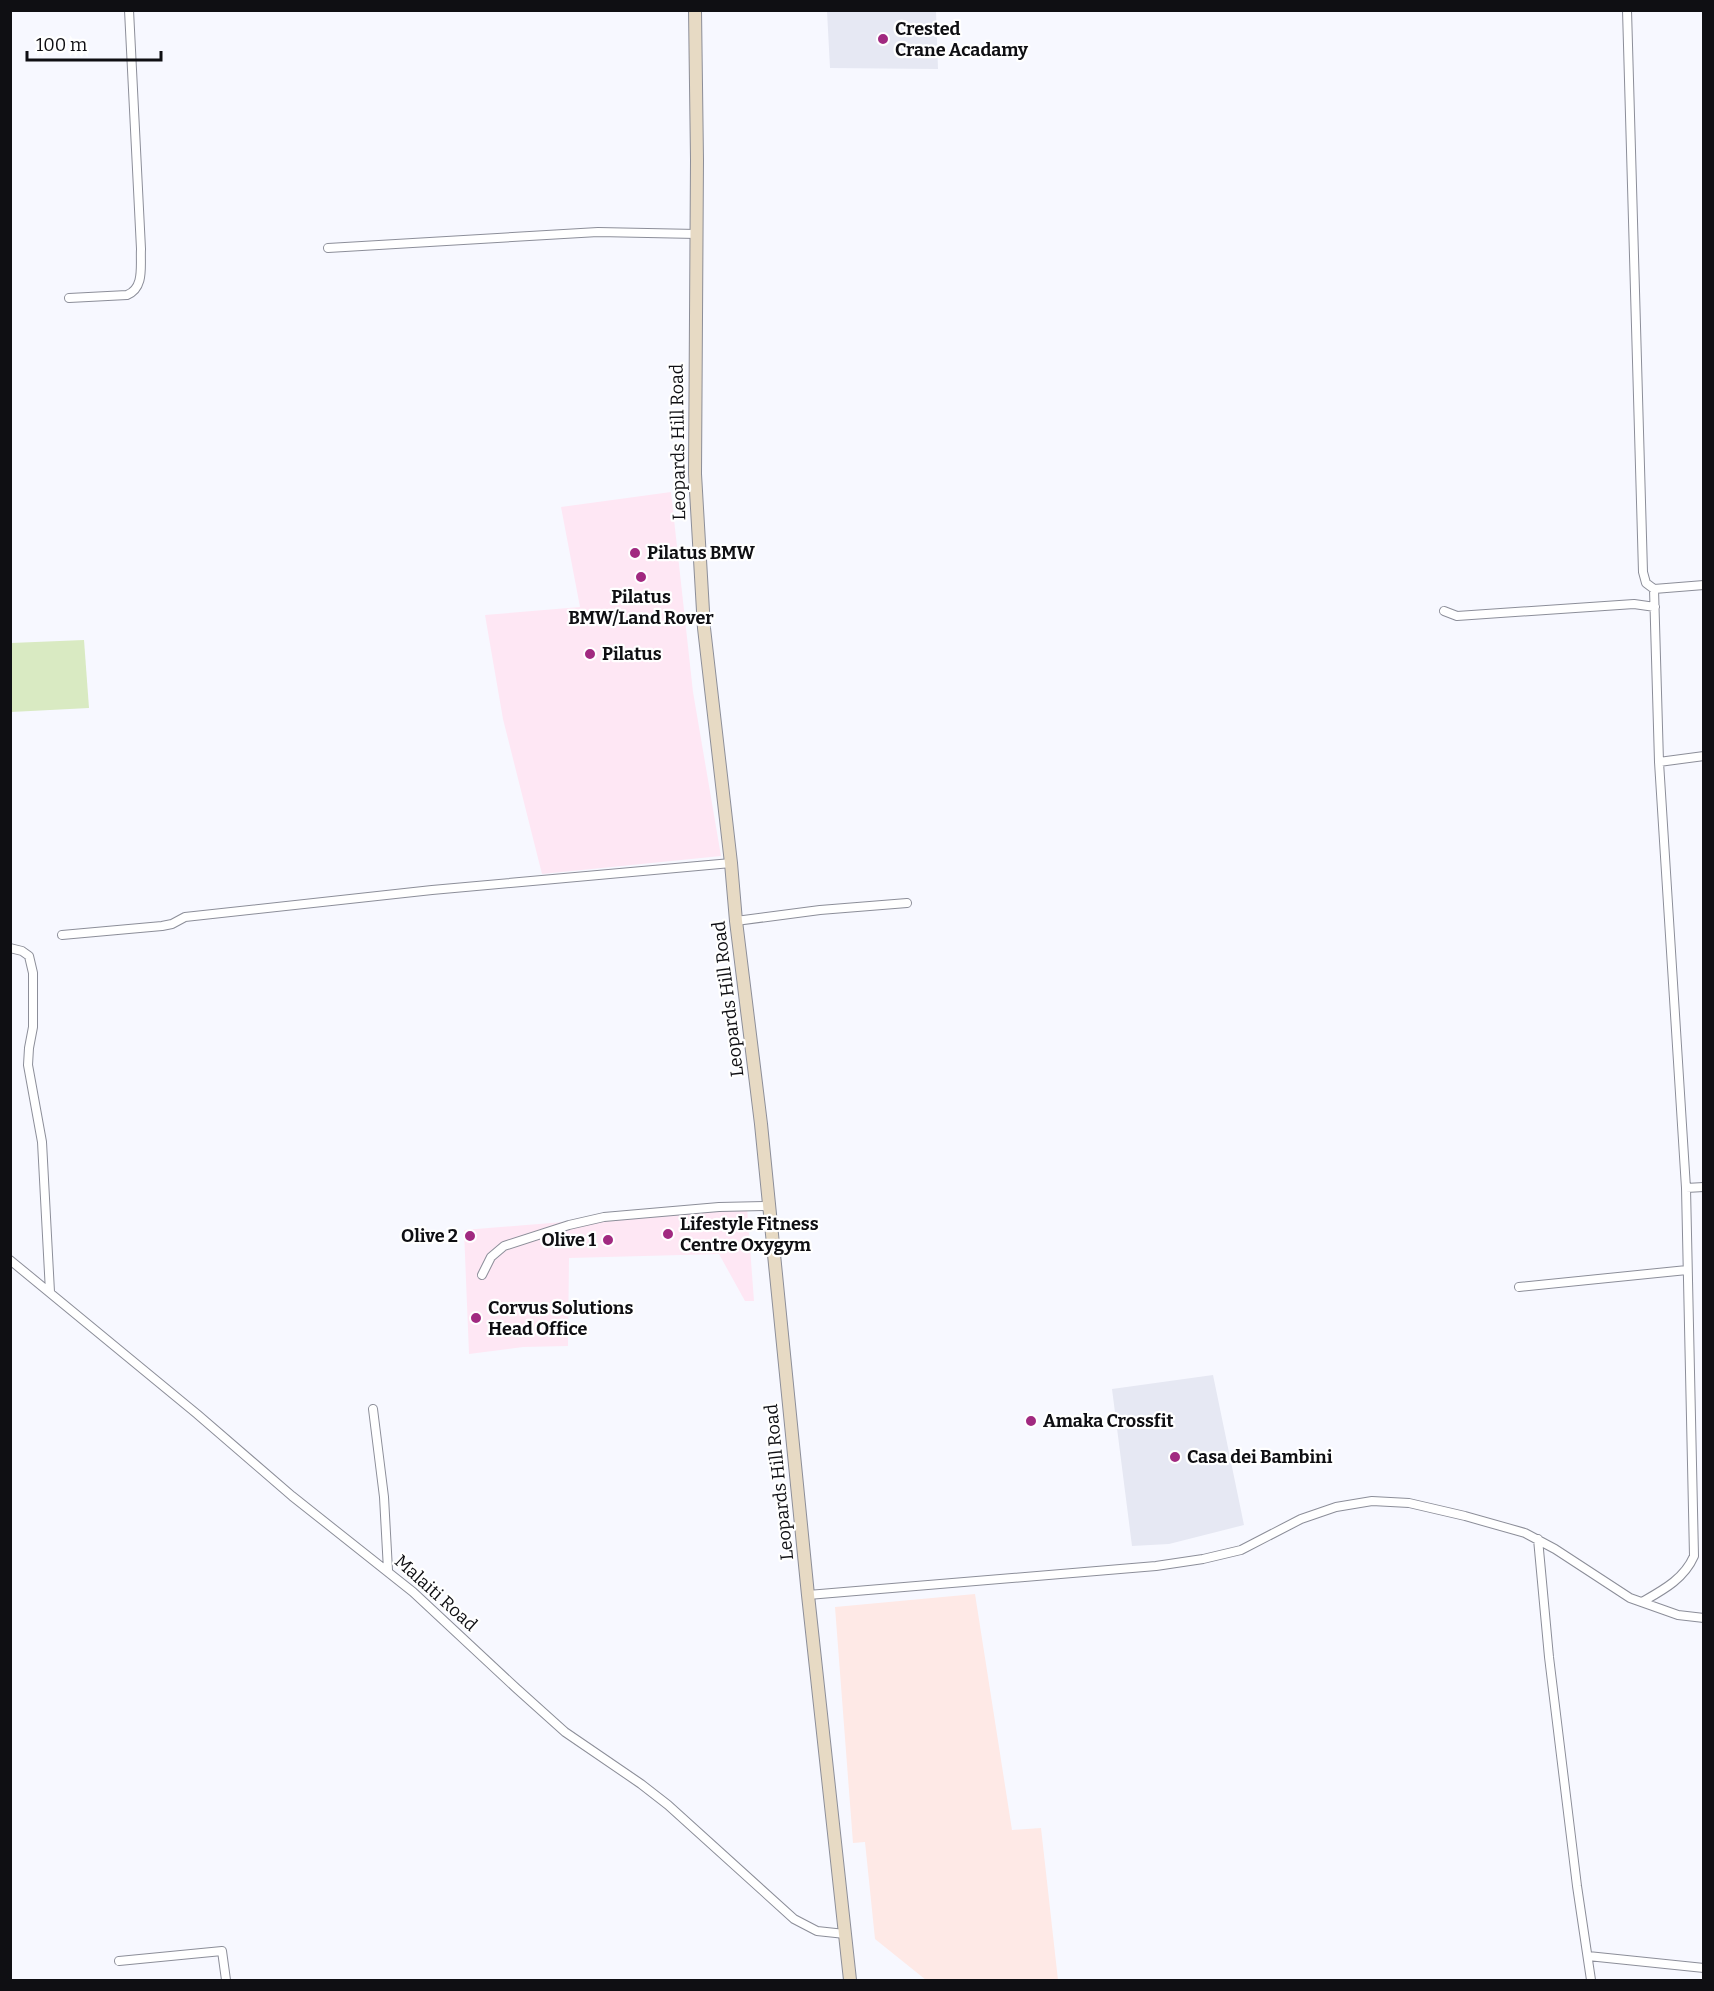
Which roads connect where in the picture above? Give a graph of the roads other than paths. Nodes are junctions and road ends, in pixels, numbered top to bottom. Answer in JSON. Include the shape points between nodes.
{"nodes":[{"id":1,"x":129,"y":10,"type":"edge"},
{"id":2,"x":695,"y":10,"type":"edge"},
{"id":3,"x":1627,"y":10,"type":"edge"},
{"id":4,"x":697,"y":234,"type":"junction"},
{"id":5,"x":328,"y":248,"type":"dead end"},
{"id":6,"x":69,"y":298,"type":"dead end"},
{"id":7,"x":1704,"y":585,"type":"edge"},
{"id":8,"x":1654,"y":589,"type":"junction"},
{"id":9,"x":1655,"y":607,"type":"junction"},
{"id":10,"x":1444,"y":611,"type":"dead end"},
{"id":11,"x":1704,"y":756,"type":"edge"},
{"id":12,"x":1659,"y":762,"type":"junction"},
{"id":13,"x":731,"y":863,"type":"junction"},
{"id":14,"x":907,"y":903,"type":"dead end"},
{"id":15,"x":736,"y":921,"type":"junction"},
{"id":16,"x":62,"y":935,"type":"dead end"},
{"id":17,"x":10,"y":948,"type":"edge"},
{"id":18,"x":1704,"y":1187,"type":"edge"},
{"id":19,"x":1686,"y":1188,"type":"junction"},
{"id":20,"x":769,"y":1206,"type":"junction"},
{"id":21,"x":10,"y":1260,"type":"edge"},
{"id":22,"x":1687,"y":1270,"type":"junction"},
{"id":23,"x":482,"y":1275,"type":"dead end"},
{"id":24,"x":1519,"y":1287,"type":"dead end"},
{"id":25,"x":50,"y":1292,"type":"junction"},
{"id":26,"x":373,"y":1409,"type":"dead end"},
{"id":27,"x":1538,"y":1539,"type":"junction"},
{"id":28,"x":388,"y":1570,"type":"junction"},
{"id":29,"x":808,"y":1595,"type":"junction"},
{"id":30,"x":1642,"y":1602,"type":"junction"},
{"id":31,"x":1704,"y":1618,"type":"edge"},
{"id":32,"x":845,"y":1934,"type":"junction"},
{"id":33,"x":1588,"y":1956,"type":"junction"},
{"id":34,"x":118,"y":1961,"type":"dead end"},
{"id":35,"x":1703,"y":1967,"type":"edge"},
{"id":36,"x":226,"y":1980,"type":"edge"},
{"id":37,"x":850,"y":1980,"type":"edge"},
{"id":38,"x":1592,"y":1980,"type":"edge"}],
"edges":[{"from":1,"to":6,"type":"street","via":[[140,280],[134,293],[127,295]]},
{"from":2,"to":4,"type":"main road","name":"Leopards Hill Road"},
{"from":3,"to":8,"type":"street","via":[[1642,572],[1646,583]]},
{"from":4,"to":5,"type":"street","via":[[598,232]]},
{"from":4,"to":13,"type":"main road","name":"Leopards Hill Road","via":[[694,411],[697,521],[704,628]]},
{"from":7,"to":8,"type":"street"},
{"from":8,"to":9,"type":"street"},
{"from":9,"to":10,"type":"street","via":[[1634,604],[1457,616]]},
{"from":9,"to":12,"type":"street"},
{"from":11,"to":12,"type":"street"},
{"from":12,"to":19,"type":"street"},
{"from":13,"to":15,"type":"main road","name":"Leopards Hill Road"},
{"from":13,"to":16,"type":"street","via":[[432,890],[185,917],[162,926]]},
{"from":14,"to":15,"type":"street"},
{"from":15,"to":20,"type":"main road","name":"Leopards Hill Road"},
{"from":17,"to":25,"type":"street","via":[[28,956],[33,973],[28,1065],[42,1142]]},
{"from":18,"to":19,"type":"street"},
{"from":19,"to":22,"type":"street"},
{"from":20,"to":23,"type":"street","via":[[604,1217],[569,1225],[504,1246],[490,1257]]},
{"from":20,"to":29,"type":"main road","name":"Leopards Hill Road"},
{"from":21,"to":25,"type":"street","name":"Malaiti Road"},
{"from":22,"to":24,"type":"street"},
{"from":22,"to":30,"type":"street","via":[[1694,1556],[1689,1567],[1669,1587]]},
{"from":25,"to":28,"type":"street","name":"Malaiti Road","via":[[292,1496]]},
{"from":26,"to":28,"type":"street"},
{"from":27,"to":29,"type":"street","via":[[1430,1507],[1390,1501],[1363,1502],[1318,1512],[1241,1550],[1203,1559]]},
{"from":27,"to":30,"type":"street"},
{"from":27,"to":33,"type":"street","via":[[1549,1657]]},
{"from":28,"to":32,"type":"street","name":"Malaiti Road","via":[[544,1714],[654,1794],[794,1919],[817,1930]]},
{"from":29,"to":32,"type":"main road","name":"Leopards Hill Road"},
{"from":30,"to":31,"type":"street","via":[[1678,1615]]},
{"from":32,"to":37,"type":"main road","name":"Leopards Hill Road"},
{"from":33,"to":35,"type":"street"},
{"from":33,"to":38,"type":"street"},
{"from":34,"to":36,"type":"street","via":[[222,1951]]}]}
